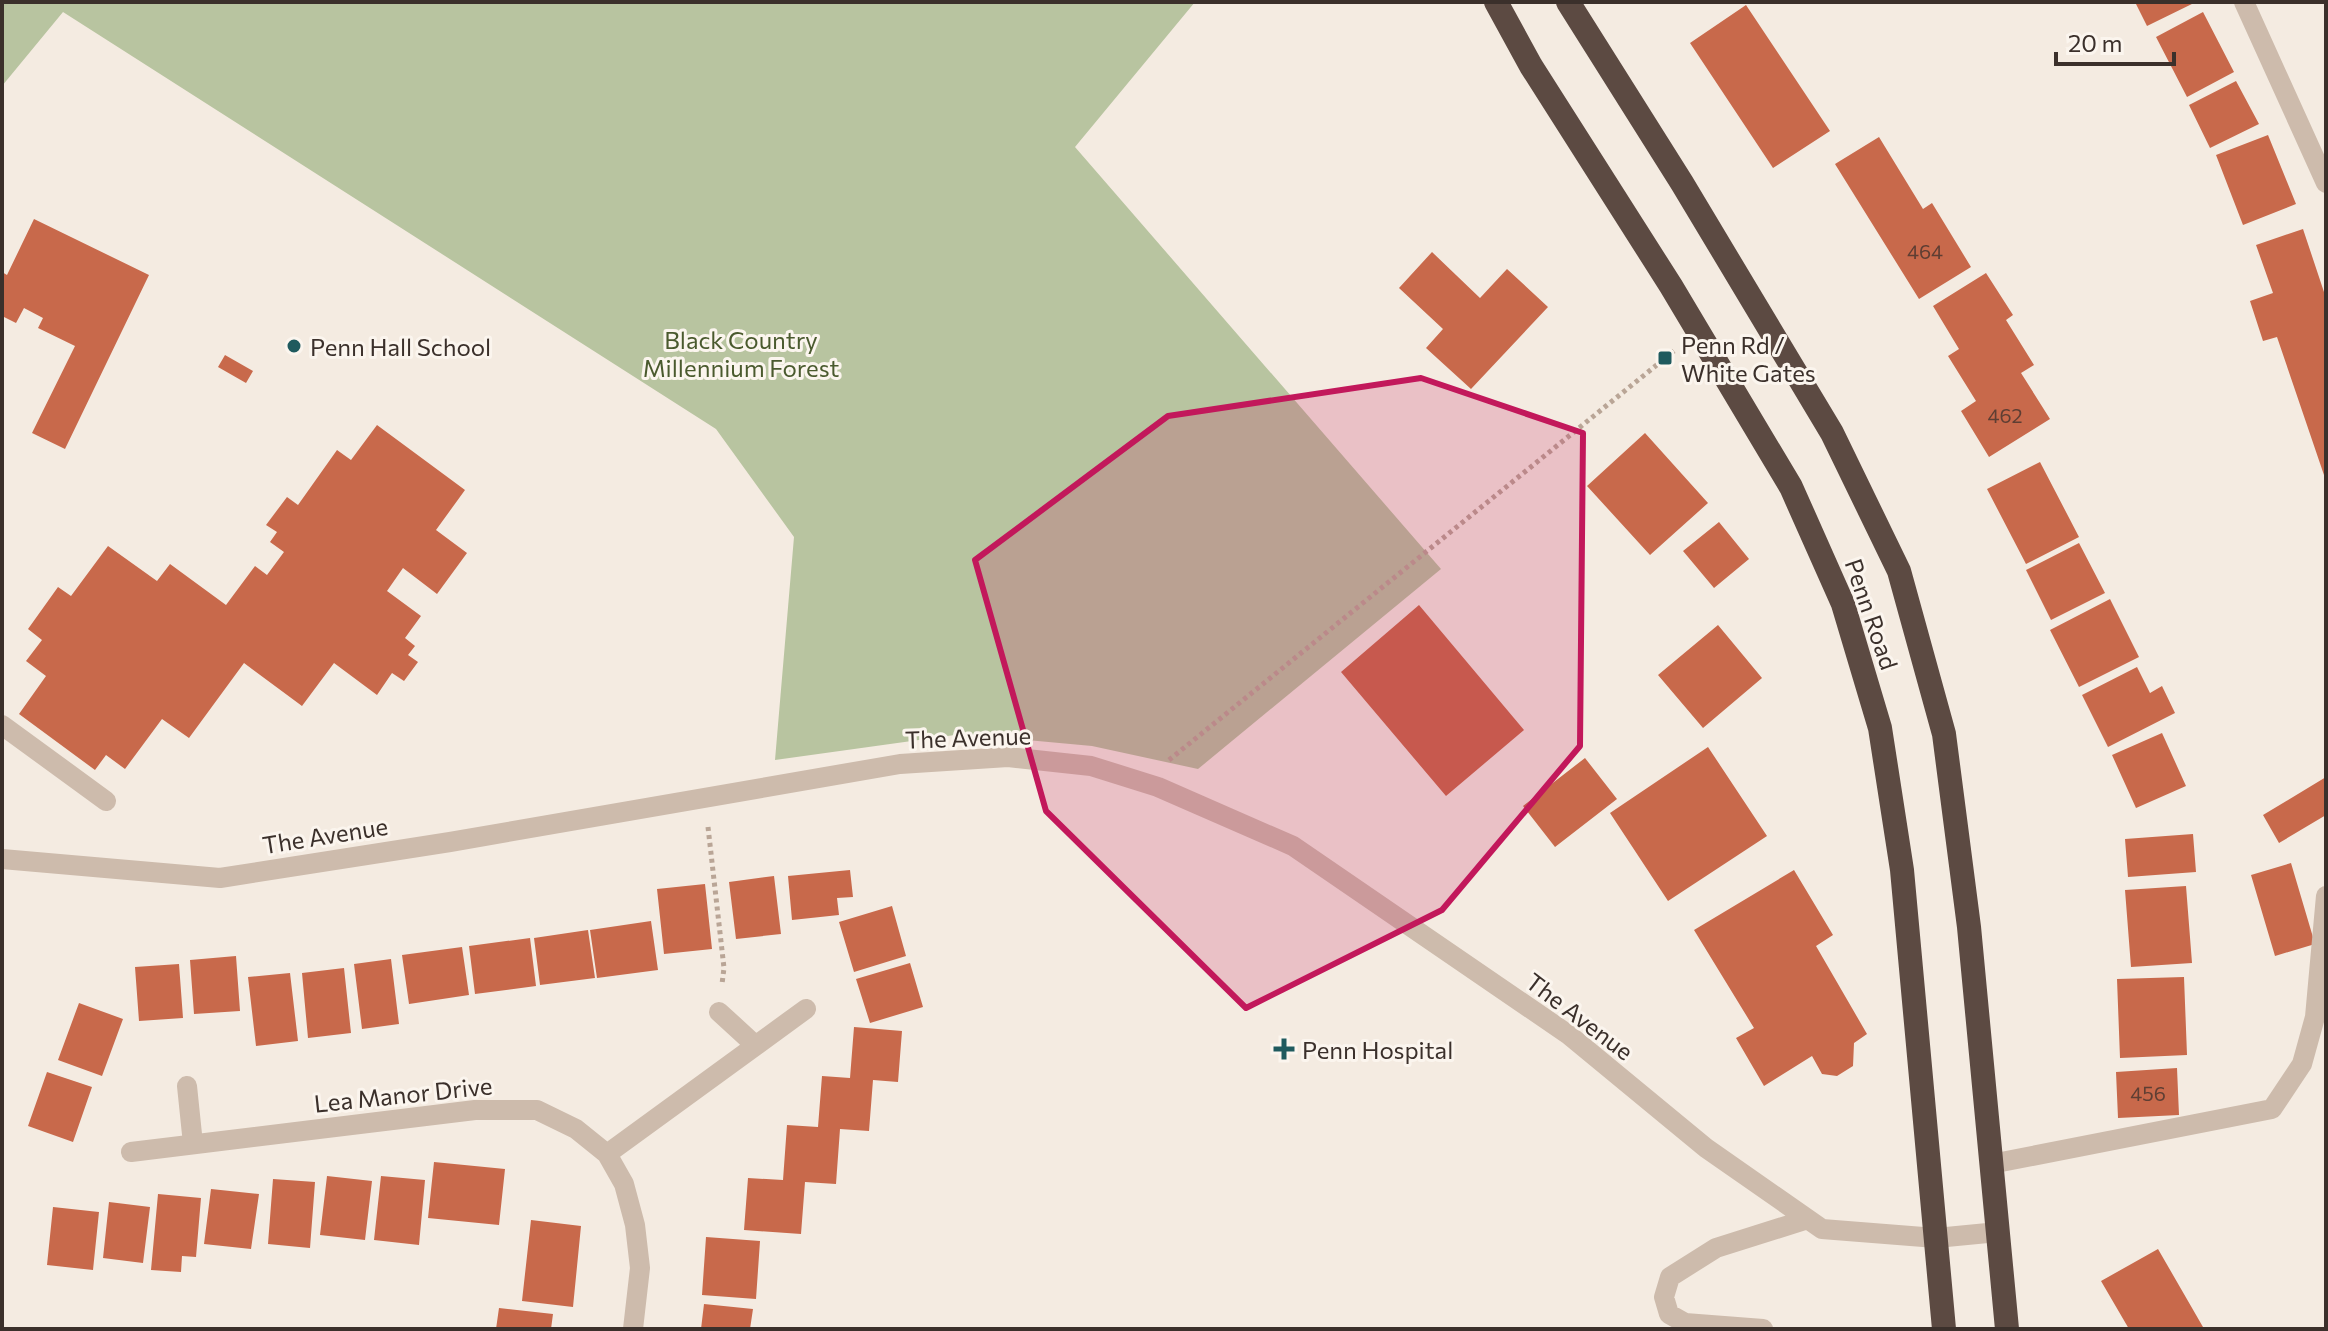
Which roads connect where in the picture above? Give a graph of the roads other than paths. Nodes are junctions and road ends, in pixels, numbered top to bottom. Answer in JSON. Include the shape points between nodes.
{"nodes":[{"id":1,"x":1496,"y":2,"type":"edge"},
{"id":2,"x":1568,"y":2,"type":"edge"},
{"id":3,"x":2244,"y":2,"type":"edge"},
{"id":4,"x":2326,"y":183,"type":"edge"},
{"id":5,"x":2,"y":725,"type":"edge"},
{"id":6,"x":106,"y":801,"type":"dead end"},
{"id":7,"x":2,"y":859,"type":"edge"},
{"id":8,"x":2326,"y":896,"type":"edge"},
{"id":9,"x":806,"y":1009,"type":"dead end"},
{"id":10,"x":719,"y":1012,"type":"road end"},
{"id":11,"x":755,"y":1045,"type":"junction"},
{"id":12,"x":187,"y":1086,"type":"dead end"},
{"id":13,"x":193,"y":1144,"type":"junction"},
{"id":14,"x":131,"y":1152,"type":"dead end"},
{"id":15,"x":607,"y":1154,"type":"junction"},
{"id":16,"x":1991,"y":1164,"type":"junction"},
{"id":17,"x":1808,"y":1219,"type":"junction"},
{"id":18,"x":1998,"y":1232,"type":"junction"},
{"id":19,"x":1936,"y":1238,"type":"junction"},
{"id":20,"x":633,"y":1329,"type":"edge"},
{"id":21,"x":1763,"y":1329,"type":"edge"},
{"id":22,"x":1944,"y":1329,"type":"edge"},
{"id":23,"x":2007,"y":1329,"type":"edge"}],
"edges":[{"from":1,"to":19,"type":"highway","name":"Penn Road","via":[[1791,487],[1843,604],[1880,728],[1902,870]]},
{"from":2,"to":16,"type":"highway","name":"Penn Road","via":[[1832,433],[1899,571],[1944,734]]},
{"from":3,"to":4,"type":"street"},
{"from":5,"to":6,"type":"street"},
{"from":7,"to":17,"type":"street","name":"The Avenue","via":[[220,878],[900,764],[1008,757],[1091,766],[1145,783],[1293,846],[1569,1035],[1706,1148]]},
{"from":8,"to":16,"type":"street","via":[[2315,1017],[2302,1064],[2272,1109]]},
{"from":9,"to":11,"type":"street"},
{"from":10,"to":11,"type":"street"},
{"from":11,"to":15,"type":"street"},
{"from":12,"to":13,"type":"street"},
{"from":13,"to":14,"type":"street","name":"Lea Manor Drive"},
{"from":13,"to":15,"type":"street","name":"Lea Manor Drive","via":[[475,1110],[537,1110],[576,1129]]},
{"from":15,"to":20,"type":"street","name":"Lea Manor Drive","via":[[624,1184],[635,1225],[640,1268]]},
{"from":16,"to":18,"type":"highway","name":"Penn Road"},
{"from":17,"to":19,"type":"street","name":"The Avenue","via":[[1822,1229]]},
{"from":17,"to":21,"type":"street","via":[[1716,1248],[1670,1277],[1666,1305],[1669,1314],[1685,1323]]},
{"from":18,"to":19,"type":"street","name":"The Avenue"},
{"from":18,"to":23,"type":"highway","name":"Penn Road"},
{"from":19,"to":22,"type":"highway","name":"Penn Road"}]}
